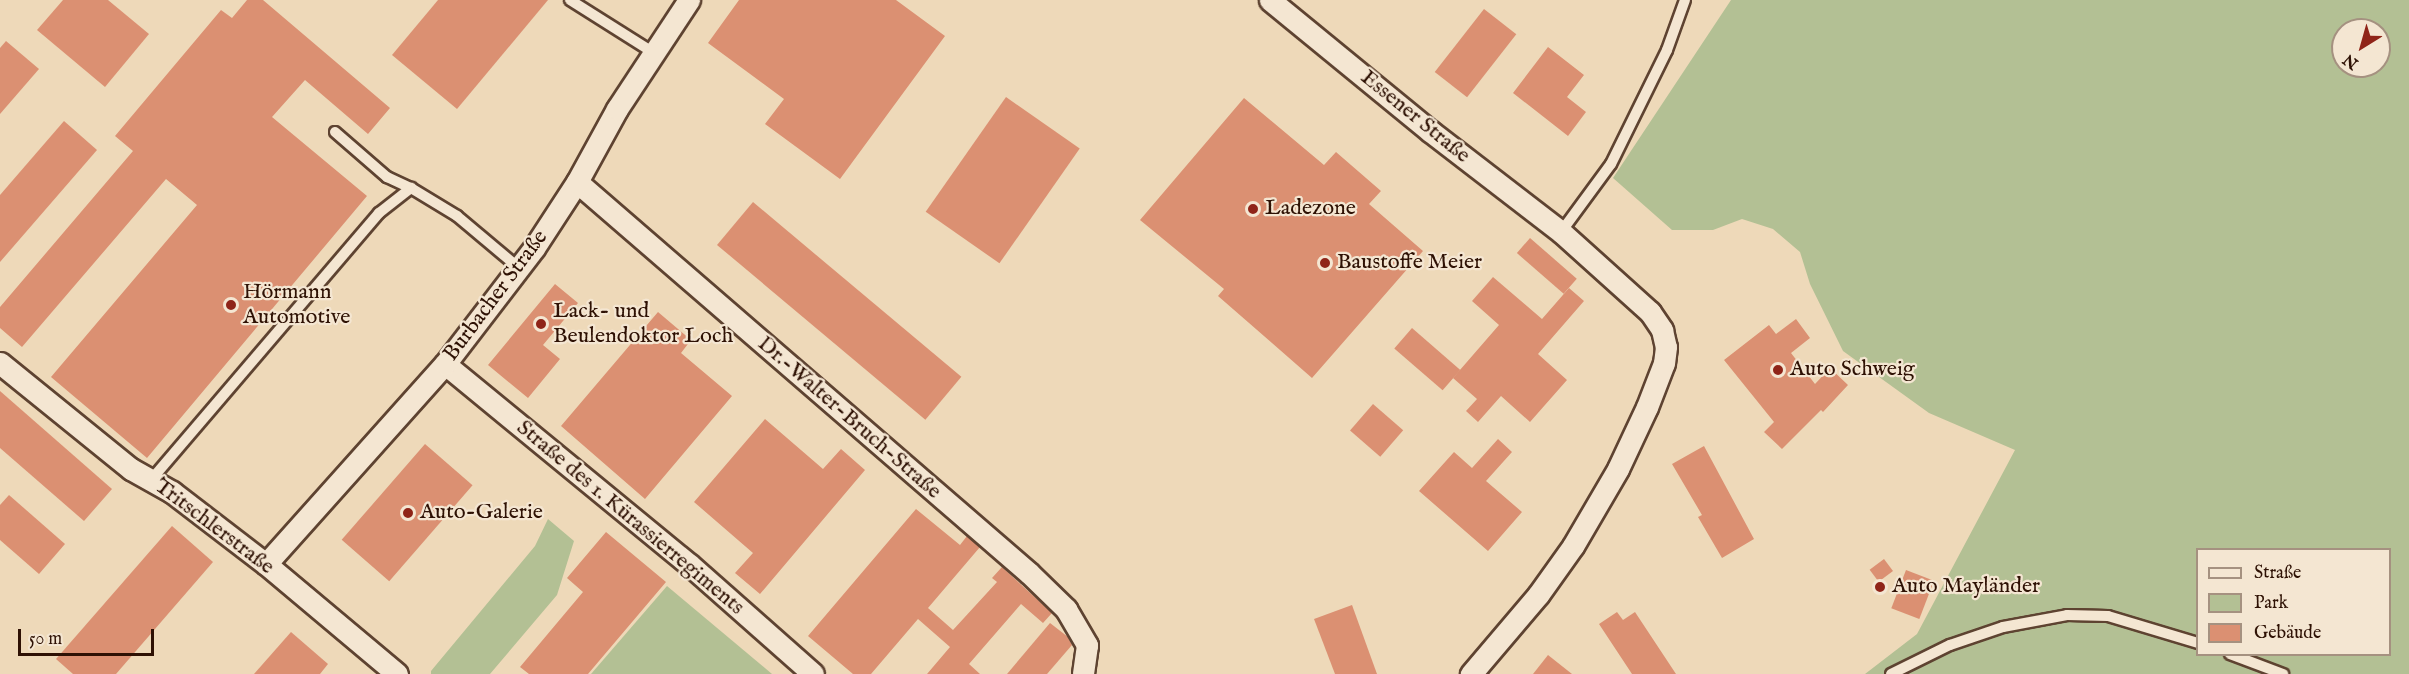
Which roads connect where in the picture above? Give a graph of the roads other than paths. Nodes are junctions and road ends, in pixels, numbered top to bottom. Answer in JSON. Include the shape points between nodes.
{"nodes":[{"id":1,"x":570,"y":0,"type":"edge"},
{"id":2,"x":689,"y":0,"type":"edge"},
{"id":3,"x":1270,"y":0,"type":"edge"},
{"id":4,"x":1685,"y":0,"type":"edge"},
{"id":5,"x":654,"y":53,"type":"junction"},
{"id":6,"x":335,"y":132,"type":"dead end"},
{"id":7,"x":576,"y":182,"type":"junction"},
{"id":8,"x":411,"y":188,"type":"junction"},
{"id":9,"x":1561,"y":232,"type":"junction"},
{"id":10,"x":519,"y":268,"type":"junction"},
{"id":11,"x":0,"y":363,"type":"edge"},
{"id":12,"x":445,"y":364,"type":"junction"},
{"id":13,"x":151,"y":480,"type":"junction"},
{"id":14,"x":266,"y":564,"type":"junction"},
{"id":15,"x":2196,"y":642,"type":"edge"},
{"id":16,"x":2235,"y":656,"type":"edge"},
{"id":17,"x":397,"y":674,"type":"edge"},
{"id":18,"x":813,"y":674,"type":"edge"},
{"id":19,"x":1083,"y":674,"type":"edge"},
{"id":20,"x":1471,"y":674,"type":"edge"},
{"id":21,"x":1891,"y":674,"type":"edge"},
{"id":22,"x":2283,"y":674,"type":"edge"}],
"edges":[{"from":1,"to":5,"type":"lane"},
{"from":2,"to":5,"type":"street","name":"Burbacher Straße"},
{"from":3,"to":9,"type":"street","name":"Essener Straße"},
{"from":4,"to":9,"type":"lane","via":[[1667,50],[1611,164]]},
{"from":5,"to":7,"type":"street","name":"Burbacher Straße"},
{"from":6,"to":8,"type":"lane","via":[[387,177]]},
{"from":7,"to":10,"type":"street","name":"Burbacher Straße"},
{"from":7,"to":19,"type":"street","name":"Dr.-Walter-Bruch-Straße","via":[[1029,573],[1066,609],[1087,645]]},
{"from":8,"to":10,"type":"lane","via":[[457,216]]},
{"from":8,"to":13,"type":"lane","via":[[379,213]]},
{"from":9,"to":20,"type":"street","name":"Essener Straße","via":[[1650,312],[1662,330],[1664,363],[1618,469],[1573,546],[1538,595]]},
{"from":10,"to":12,"type":"street","name":"Burbacher Straße"},
{"from":11,"to":13,"type":"street","name":"Tritschlerstraße","via":[[131,469]]},
{"from":12,"to":14,"type":"street","name":"Burbacher Straße"},
{"from":12,"to":18,"type":"street","name":"Straße des 1. Kürassierregiments","via":[[690,565]]},
{"from":13,"to":14,"type":"street","name":"Tritschlerstraße"},
{"from":14,"to":17,"type":"street","name":"Tritschlerstraße"},
{"from":15,"to":21,"type":"lane","via":[[2108,616],[2067,615],[2003,627],[1950,645]]},
{"from":16,"to":22,"type":"lane"}]}
